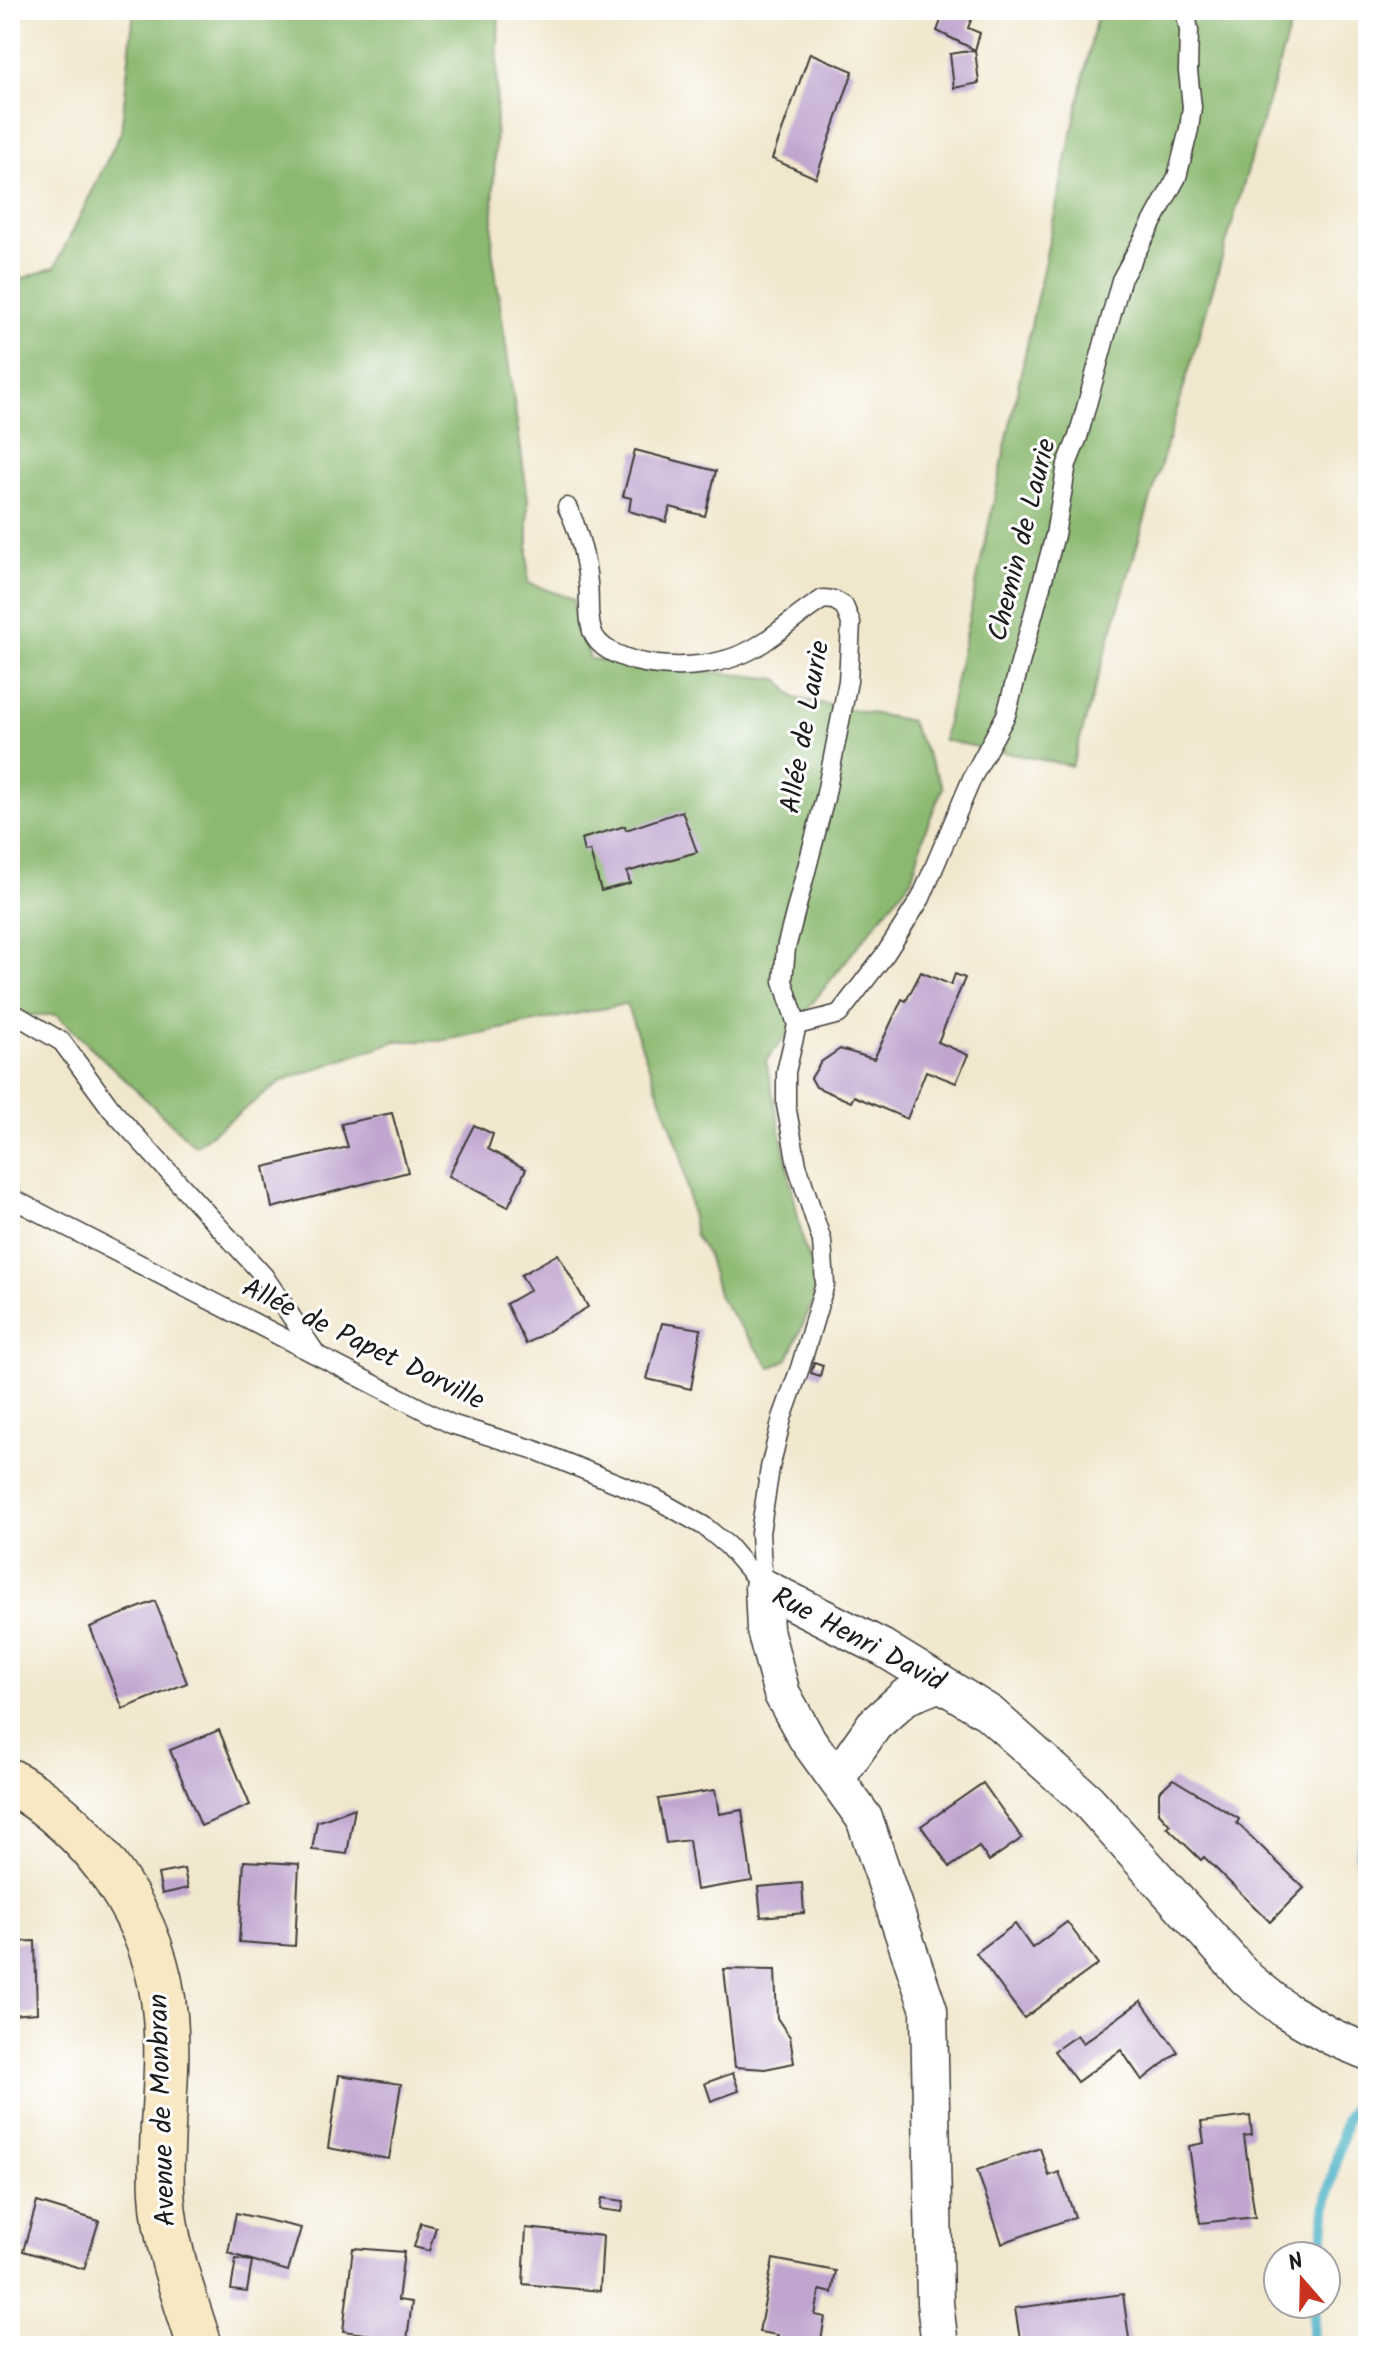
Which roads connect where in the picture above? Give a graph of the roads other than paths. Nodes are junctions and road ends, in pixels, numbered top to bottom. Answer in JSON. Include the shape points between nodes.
{"nodes":[{"id":1,"x":1185,"y":10,"type":"edge"},
{"id":2,"x":567,"y":507,"type":"dead end"},
{"id":3,"x":10,"y":1011,"type":"edge"},
{"id":4,"x":797,"y":1025,"type":"junction"},
{"id":5,"x":15,"y":1200,"type":"dead end"},
{"id":6,"x":319,"y":1357,"type":"junction"},
{"id":7,"x":763,"y":1587,"type":"junction"},
{"id":8,"x":940,"y":1683,"type":"junction"},
{"id":9,"x":837,"y":1778,"type":"junction"},
{"id":10,"x":10,"y":1781,"type":"edge"},
{"id":11,"x":1368,"y":2052,"type":"edge"},
{"id":12,"x":200,"y":2346,"type":"edge"},
{"id":13,"x":940,"y":2346,"type":"edge"}],
"edges":[{"from":1,"to":4,"type":"lane","name":"Chemin de Laurie","via":[[1192,107],[1177,177],[1121,280],[1067,464],[1055,535],[1006,715],[973,776],[921,898],[886,953],[839,1014]]},
{"from":2,"to":4,"type":"lane","name":"Allée de Laurie","via":[[588,581],[593,635],[607,650],[626,658],[658,667],[726,660],[762,644],[823,599],[844,606],[851,623],[848,681],[825,798],[786,948],[783,981]]},
{"from":3,"to":6,"type":"lane","via":[[62,1042],[112,1110],[264,1276]]},
{"from":4,"to":7,"type":"lane","via":[[786,1072],[786,1105],[797,1165],[822,1241],[825,1284],[770,1468],[760,1533]]},
{"from":5,"to":6,"type":"lane","name":"Allée de Papet Dorville"},
{"from":6,"to":7,"type":"lane","name":"Allée de Papet Dorville","via":[[451,1424],[535,1450],[656,1499],[704,1526]]},
{"from":7,"to":8,"type":"street","name":"Rue Henri David"},
{"from":7,"to":9,"type":"street","name":"Rue Henri David","via":[[765,1630],[782,1694]]},
{"from":8,"to":9,"type":"street","via":[[905,1697],[874,1725]]},
{"from":8,"to":11,"type":"street","name":"Rue Henri David","via":[[989,1713],[1088,1801],[1247,1979],[1285,2010]]},
{"from":9,"to":13,"type":"street","name":"Rue Henri David","via":[[864,1818],[929,2010]]},
{"from":10,"to":12,"type":"street","name":"Avenue de Monbran","via":[[73,1827],[108,1866],[147,1938],[165,2016],[162,2193],[167,2238]]}]}
